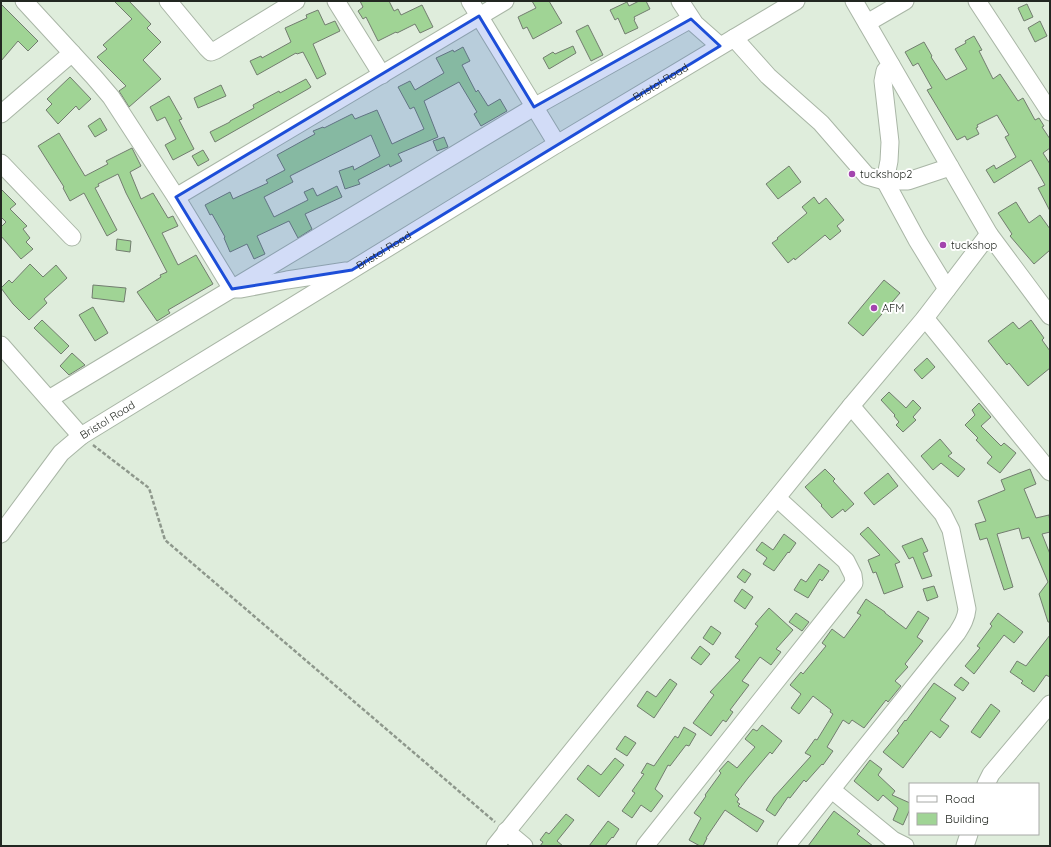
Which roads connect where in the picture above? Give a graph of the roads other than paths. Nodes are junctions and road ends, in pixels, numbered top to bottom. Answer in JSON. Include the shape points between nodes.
{"nodes":[{"id":1,"x":24,"y":1,"type":"edge"},
{"id":2,"x":168,"y":1,"type":"edge"},
{"id":3,"x":296,"y":1,"type":"edge"},
{"id":4,"x":336,"y":1,"type":"edge"},
{"id":5,"x":470,"y":1,"type":"edge"},
{"id":6,"x":505,"y":1,"type":"edge"},
{"id":7,"x":680,"y":1,"type":"edge"},
{"id":8,"x":796,"y":1,"type":"edge"},
{"id":9,"x":854,"y":1,"type":"edge"},
{"id":10,"x":905,"y":1,"type":"edge"},
{"id":11,"x":978,"y":1,"type":"edge"},
{"id":12,"x":479,"y":16,"type":"junction"},
{"id":13,"x":691,"y":19,"type":"junction"},
{"id":14,"x":867,"y":23,"type":"junction"},
{"id":15,"x":727,"y":42,"type":"junction"},
{"id":16,"x":72,"y":53,"type":"junction"},
{"id":17,"x":891,"y":65,"type":"junction"},
{"id":18,"x":382,"y":75,"type":"junction"},
{"id":19,"x":534,"y":108,"type":"junction"},
{"id":20,"x":1050,"y":112,"type":"edge"},
{"id":21,"x":1,"y":114,"type":"edge"},
{"id":22,"x":557,"y":144,"type":"junction"},
{"id":23,"x":1,"y":163,"type":"edge"},
{"id":24,"x":950,"y":167,"type":"junction"},
{"id":25,"x":885,"y":180,"type":"junction"},
{"id":26,"x":176,"y":197,"type":"junction"},
{"id":27,"x":989,"y":234,"type":"junction"},
{"id":28,"x":72,"y":237,"type":"dead end"},
{"id":29,"x":352,"y":270,"type":"junction"},
{"id":30,"x":232,"y":289,"type":"junction"},
{"id":31,"x":947,"y":289,"type":"junction"},
{"id":32,"x":1050,"y":316,"type":"edge"},
{"id":33,"x":925,"y":318,"type":"junction"},
{"id":34,"x":1,"y":345,"type":"edge"},
{"id":35,"x":49,"y":399,"type":"junction"},
{"id":36,"x":851,"y":406,"type":"junction"},
{"id":37,"x":81,"y":436,"type":"junction"},
{"id":38,"x":1050,"y":472,"type":"edge"},
{"id":39,"x":777,"y":498,"type":"junction"},
{"id":40,"x":1,"y":534,"type":"edge"},
{"id":41,"x":1050,"y":704,"type":"edge"},
{"id":42,"x":986,"y":783,"type":"edge"},
{"id":43,"x":832,"y":790,"type":"junction"},
{"id":44,"x":506,"y":831,"type":"junction"},
{"id":45,"x":969,"y":835,"type":"edge"},
{"id":46,"x":495,"y":846,"type":"edge"},
{"id":47,"x":524,"y":846,"type":"edge"},
{"id":48,"x":645,"y":846,"type":"edge"},
{"id":49,"x":786,"y":846,"type":"edge"},
{"id":50,"x":906,"y":846,"type":"edge"},
{"id":51,"x":965,"y":846,"type":"edge"}],
"edges":[{"from":1,"to":16,"type":"street"},
{"from":2,"to":3,"type":"street","via":[[211,52]]},
{"from":4,"to":18,"type":"street"},
{"from":5,"to":12,"type":"street"},
{"from":6,"to":12,"type":"street"},
{"from":7,"to":13,"type":"street"},
{"from":8,"to":15,"type":"street","name":"Bristol Road"},
{"from":9,"to":14,"type":"street"},
{"from":10,"to":14,"type":"street"},
{"from":11,"to":20,"type":"street"},
{"from":12,"to":18,"type":"street"},
{"from":12,"to":19,"type":"street"},
{"from":13,"to":15,"type":"street"},
{"from":13,"to":19,"type":"street"},
{"from":14,"to":17,"type":"street"},
{"from":15,"to":22,"type":"street","name":"Bristol Road"},
{"from":15,"to":25,"type":"street","via":[[821,123],[867,176]]},
{"from":16,"to":21,"type":"street"},
{"from":16,"to":26,"type":"street","via":[[111,97]]},
{"from":17,"to":24,"type":"street"},
{"from":17,"to":25,"type":"street","via":[[885,71],[883,82],[890,142]]},
{"from":18,"to":26,"type":"street"},
{"from":19,"to":22,"type":"street"},
{"from":19,"to":30,"type":"street"},
{"from":22,"to":29,"type":"street","name":"Bristol Road"},
{"from":23,"to":28,"type":"street"},
{"from":24,"to":25,"type":"street","via":[[908,181]]},
{"from":24,"to":27,"type":"street"},
{"from":25,"to":31,"type":"street"},
{"from":26,"to":30,"type":"street"},
{"from":27,"to":31,"type":"street"},
{"from":27,"to":32,"type":"street"},
{"from":29,"to":30,"type":"street"},
{"from":29,"to":37,"type":"street","name":"Bristol Road"},
{"from":30,"to":35,"type":"street"},
{"from":31,"to":33,"type":"street"},
{"from":33,"to":36,"type":"street"},
{"from":33,"to":38,"type":"street"},
{"from":34,"to":35,"type":"street"},
{"from":35,"to":37,"type":"street"},
{"from":36,"to":39,"type":"street"},
{"from":36,"to":43,"type":"street","via":[[948,522],[967,609],[964,622],[957,633]]},
{"from":37,"to":40,"type":"street","name":"Bristol Road","via":[[61,452]]},
{"from":39,"to":44,"type":"street"},
{"from":39,"to":48,"type":"street","via":[[846,561],[854,583]]},
{"from":41,"to":42,"type":"street","via":[[991,774]]},
{"from":43,"to":49,"type":"street"},
{"from":43,"to":50,"type":"street","via":[[893,840]]},
{"from":44,"to":46,"type":"street"},
{"from":44,"to":47,"type":"street"},
{"from":45,"to":51,"type":"street"}]}
